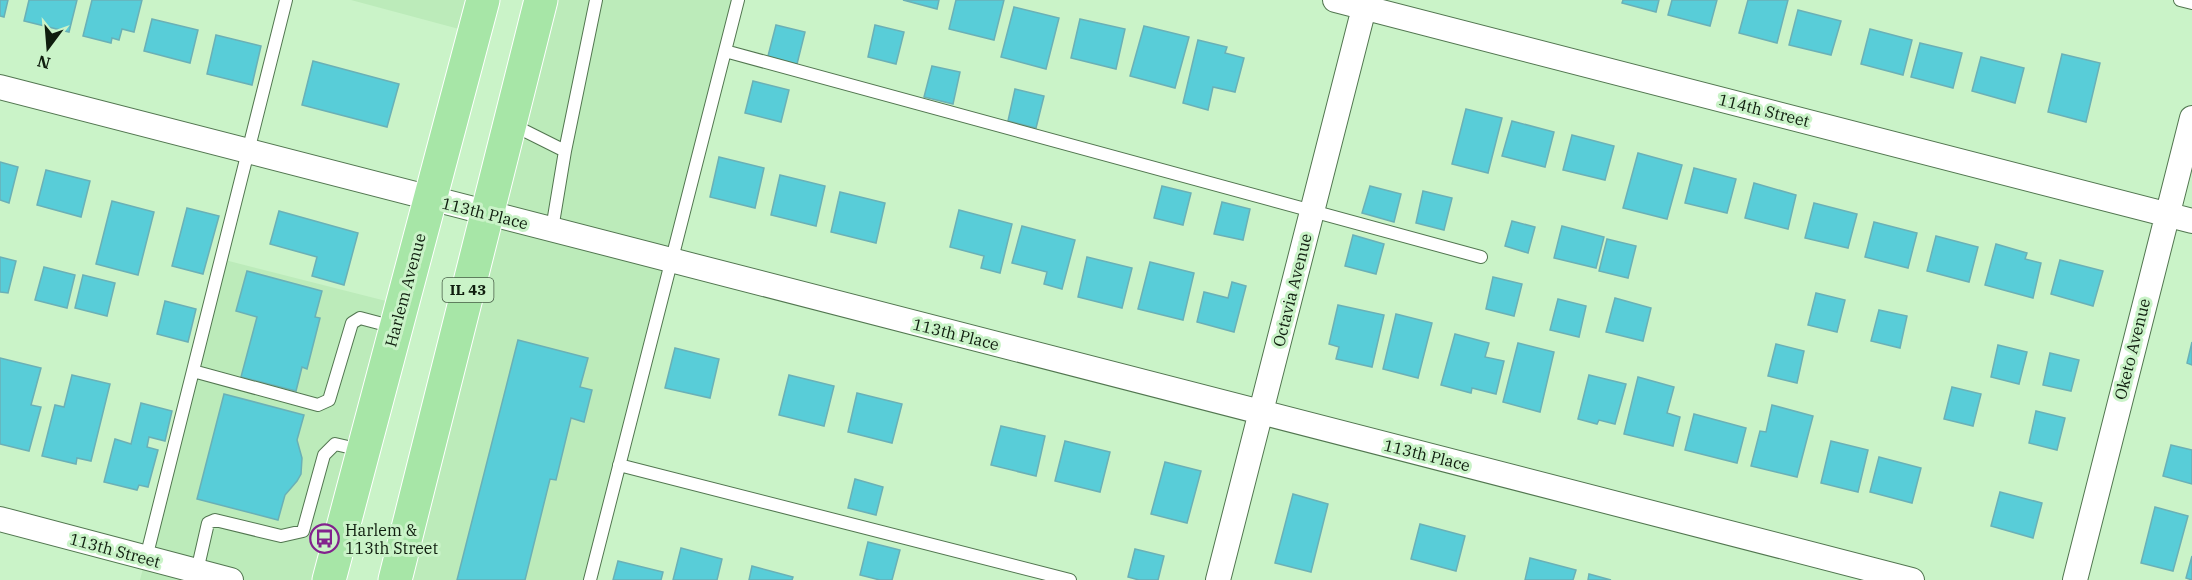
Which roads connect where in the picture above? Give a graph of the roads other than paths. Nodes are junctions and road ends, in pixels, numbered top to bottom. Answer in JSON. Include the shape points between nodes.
{"nodes":[{"id":1,"x":286,"y":0,"type":"edge"},
{"id":2,"x":483,"y":0,"type":"edge"},
{"id":3,"x":541,"y":0,"type":"edge"},
{"id":4,"x":596,"y":0,"type":"edge"},
{"id":5,"x":738,"y":0,"type":"edge"},
{"id":6,"x":1335,"y":0,"type":"edge"},
{"id":7,"x":2180,"y":0,"type":"edge"},
{"id":8,"x":2192,"y":3,"type":"edge"},
{"id":9,"x":1365,"y":4,"type":"edge"},
{"id":10,"x":725,"y":51,"type":"junction"},
{"id":11,"x":0,"y":87,"type":"edge"},
{"id":12,"x":2192,"y":118,"type":"edge"},
{"id":13,"x":510,"y":123,"type":"junction"},
{"id":14,"x":248,"y":151,"type":"junction"},
{"id":15,"x":565,"y":151,"type":"junction"},
{"id":16,"x":429,"y":199,"type":"junction"},
{"id":17,"x":1312,"y":212,"type":"junction"},
{"id":18,"x":488,"y":213,"type":"junction"},
{"id":19,"x":2167,"y":214,"type":"junction"},
{"id":20,"x":2192,"y":221,"type":"edge"},
{"id":21,"x":552,"y":229,"type":"junction"},
{"id":22,"x":1480,"y":257,"type":"dead end"},
{"id":23,"x":671,"y":260,"type":"junction"},
{"id":24,"x":395,"y":327,"type":"junction"},
{"id":25,"x":193,"y":371,"type":"junction"},
{"id":26,"x":1261,"y":412,"type":"junction"},
{"id":27,"x":362,"y":451,"type":"junction"},
{"id":28,"x":619,"y":465,"type":"junction"},
{"id":29,"x":0,"y":519,"type":"edge"},
{"id":30,"x":146,"y":558,"type":"junction"},
{"id":31,"x":182,"y":572,"type":"edge"},
{"id":32,"x":231,"y":580,"type":"edge"},
{"id":33,"x":329,"y":580,"type":"edge"},
{"id":34,"x":396,"y":580,"type":"edge"},
{"id":35,"x":590,"y":580,"type":"edge"},
{"id":36,"x":1070,"y":580,"type":"edge"},
{"id":37,"x":1218,"y":580,"type":"edge"},
{"id":38,"x":1912,"y":580,"type":"edge"},
{"id":39,"x":2075,"y":580,"type":"edge"}],
"edges":[{"from":1,"to":14,"type":"lane"},
{"from":2,"to":16,"type":"main road","name":"Harlem Avenue"},
{"from":3,"to":13,"type":"main road","number":"IL 43"},
{"from":4,"to":15,"type":"lane"},
{"from":5,"to":10,"type":"lane"},
{"from":6,"to":9,"type":"street","name":"114th Street"},
{"from":7,"to":8,"type":"lane"},
{"from":9,"to":17,"type":"street","name":"Octavia Avenue"},
{"from":9,"to":19,"type":"street","name":"114th Street"},
{"from":10,"to":17,"type":"lane"},
{"from":10,"to":23,"type":"lane"},
{"from":11,"to":14,"type":"street","name":"113th Place"},
{"from":12,"to":19,"type":"street","name":"Oketo Avenue"},
{"from":13,"to":15,"type":"lane"},
{"from":13,"to":18,"type":"main road","number":"IL 43"},
{"from":14,"to":16,"type":"street","name":"113th Place"},
{"from":14,"to":25,"type":"lane"},
{"from":15,"to":21,"type":"lane"},
{"from":16,"to":18,"type":"street","name":"113th Place"},
{"from":16,"to":24,"type":"main road","name":"Harlem Avenue"},
{"from":17,"to":22,"type":"lane"},
{"from":17,"to":26,"type":"street","name":"Octavia Avenue"},
{"from":18,"to":21,"type":"street","name":"113th Place"},
{"from":18,"to":34,"type":"main road","number":"IL 43"},
{"from":19,"to":20,"type":"street","name":"114th Street"},
{"from":19,"to":39,"type":"street","name":"Oketo Avenue"},
{"from":21,"to":23,"type":"street","name":"113th Place"},
{"from":23,"to":26,"type":"street","name":"113th Place"},
{"from":23,"to":28,"type":"lane"},
{"from":24,"to":25,"type":"lane","via":[[360,318],[352,323],[329,400],[318,405]]},
{"from":24,"to":27,"type":"main road","name":"Harlem Avenue"},
{"from":25,"to":30,"type":"lane"},
{"from":26,"to":37,"type":"street","name":"Octavia Avenue"},
{"from":26,"to":38,"type":"street","name":"113th Place"},
{"from":27,"to":31,"type":"lane","via":[[335,444],[324,454],[303,531],[280,536],[214,520],[208,523]]},
{"from":27,"to":33,"type":"main road","name":"Harlem Avenue"},
{"from":28,"to":35,"type":"lane"},
{"from":28,"to":36,"type":"lane"},
{"from":29,"to":30,"type":"street","name":"113th Street"},
{"from":30,"to":31,"type":"street","name":"113th Street"},
{"from":31,"to":32,"type":"street","name":"113th Street"}]}
